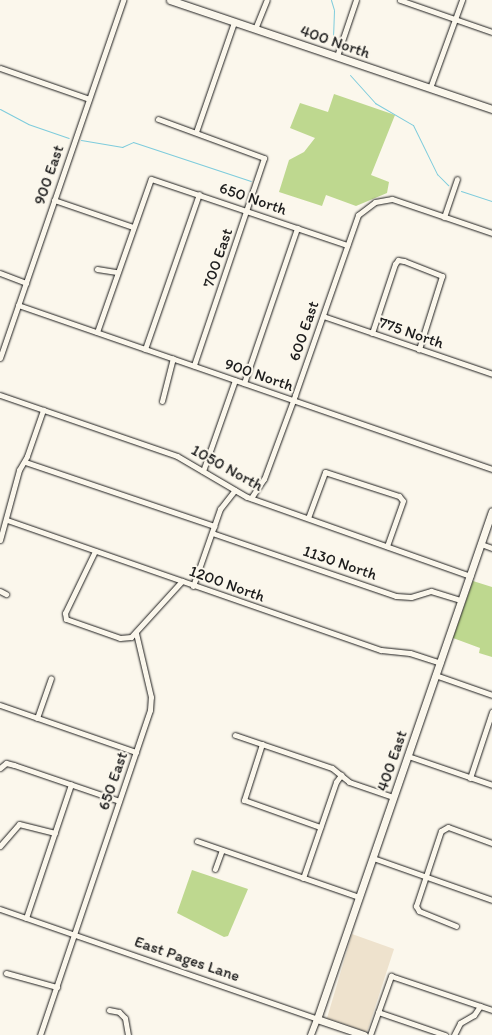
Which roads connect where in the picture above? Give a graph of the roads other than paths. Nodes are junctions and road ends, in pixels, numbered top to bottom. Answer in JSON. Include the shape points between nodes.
{"nodes":[{"id":1,"x":123,"y":0,"type":"edge"},
{"id":2,"x":170,"y":0,"type":"edge"},
{"id":3,"x":267,"y":0,"type":"edge"},
{"id":4,"x":356,"y":0,"type":"edge"},
{"id":5,"x":400,"y":0,"type":"edge"},
{"id":6,"x":462,"y":0,"type":"edge"},
{"id":7,"x":190,"y":3,"type":"edge"},
{"id":8,"x":454,"y":18,"type":"junction"},
{"id":9,"x":234,"y":22,"type":"junction"},
{"id":10,"x":255,"y":29,"type":"junction"},
{"id":11,"x":492,"y":32,"type":"edge"},
{"id":12,"x":336,"y":56,"type":"junction"},
{"id":13,"x":0,"y":68,"type":"edge"},
{"id":14,"x":430,"y":88,"type":"junction"},
{"id":15,"x":89,"y":99,"type":"junction"},
{"id":16,"x":492,"y":109,"type":"edge"},
{"id":17,"x":158,"y":118,"type":"dead end"},
{"id":18,"x":196,"y":132,"type":"junction"},
{"id":19,"x":457,"y":179,"type":"dead end"},
{"id":20,"x":199,"y":194,"type":"junction"},
{"id":21,"x":54,"y":200,"type":"junction"},
{"id":22,"x":247,"y":211,"type":"junction"},
{"id":23,"x":444,"y":217,"type":"junction"},
{"id":24,"x":133,"y":227,"type":"junction"},
{"id":25,"x":297,"y":228,"type":"junction"},
{"id":26,"x":492,"y":233,"type":"edge"},
{"id":27,"x":347,"y":245,"type":"junction"},
{"id":28,"x":97,"y":269,"type":"dead end"},
{"id":29,"x":117,"y":272,"type":"junction"},
{"id":30,"x":0,"y":274,"type":"edge"},
{"id":31,"x":26,"y":283,"type":"junction"},
{"id":32,"x":18,"y":305,"type":"junction"},
{"id":33,"x":323,"y":316,"type":"junction"},
{"id":34,"x":97,"y":332,"type":"junction"},
{"id":35,"x":372,"y":333,"type":"junction"},
{"id":36,"x":145,"y":349,"type":"junction"},
{"id":37,"x":419,"y":349,"type":"junction"},
{"id":38,"x":0,"y":358,"type":"edge"},
{"id":39,"x":173,"y":358,"type":"junction"},
{"id":40,"x":194,"y":366,"type":"junction"},
{"id":41,"x":492,"y":374,"type":"edge"},
{"id":42,"x":236,"y":380,"type":"junction"},
{"id":43,"x":244,"y":383,"type":"junction"},
{"id":44,"x":0,"y":395,"type":"edge"},
{"id":45,"x":162,"y":400,"type":"dead end"},
{"id":46,"x":292,"y":400,"type":"junction"},
{"id":47,"x":44,"y":410,"type":"junction"},
{"id":48,"x":24,"y":462,"type":"junction"},
{"id":49,"x":492,"y":468,"type":"edge"},
{"id":50,"x":203,"y":471,"type":"junction"},
{"id":51,"x":235,"y":490,"type":"junction"},
{"id":52,"x":251,"y":498,"type":"junction"},
{"id":53,"x":492,"y":511,"type":"edge"},
{"id":54,"x":308,"y":518,"type":"junction"},
{"id":55,"x":7,"y":520,"type":"junction"},
{"id":56,"x":214,"y":526,"type":"junction"},
{"id":57,"x":212,"y":533,"type":"junction"},
{"id":58,"x":0,"y":540,"type":"edge"},
{"id":59,"x":480,"y":544,"type":"junction"},
{"id":60,"x":387,"y":546,"type":"junction"},
{"id":61,"x":492,"y":548,"type":"edge"},
{"id":62,"x":95,"y":551,"type":"junction"},
{"id":63,"x":470,"y":576,"type":"junction"},
{"id":64,"x":182,"y":581,"type":"junction"},
{"id":65,"x":194,"y":586,"type":"junction"},
{"id":66,"x":461,"y":600,"type":"junction"},
{"id":67,"x":136,"y":633,"type":"junction"},
{"id":68,"x":440,"y":663,"type":"junction"},
{"id":69,"x":436,"y":675,"type":"junction"},
{"id":70,"x":51,"y":678,"type":"dead end"},
{"id":71,"x":492,"y":695,"type":"edge"},
{"id":72,"x":0,"y":705,"type":"edge"},
{"id":73,"x":492,"y":712,"type":"edge"},
{"id":74,"x":37,"y":718,"type":"junction"},
{"id":75,"x":490,"y":728,"type":"edge"},
{"id":76,"x":235,"y":735,"type":"dead end"},
{"id":77,"x":262,"y":744,"type":"junction"},
{"id":78,"x":136,"y":752,"type":"junction"},
{"id":79,"x":408,"y":756,"type":"junction"},
{"id":80,"x":0,"y":768,"type":"edge"},
{"id":81,"x":341,"y":775,"type":"junction"},
{"id":82,"x":470,"y":778,"type":"junction"},
{"id":83,"x":71,"y":784,"type":"junction"},
{"id":84,"x":492,"y":786,"type":"edge"},
{"id":85,"x":394,"y":798,"type":"junction"},
{"id":86,"x":119,"y":801,"type":"junction"},
{"id":87,"x":320,"y":827,"type":"junction"},
{"id":88,"x":55,"y":833,"type":"junction"},
{"id":89,"x":197,"y":842,"type":"dead end"},
{"id":90,"x":492,"y":843,"type":"edge"},
{"id":91,"x":0,"y":846,"type":"edge"},
{"id":92,"x":222,"y":850,"type":"junction"},
{"id":93,"x":373,"y":858,"type":"junction"},
{"id":94,"x":215,"y":869,"type":"dead end"},
{"id":95,"x":425,"y":876,"type":"junction"},
{"id":96,"x":303,"y":878,"type":"junction"},
{"id":97,"x":359,"y":897,"type":"junction"},
{"id":98,"x":492,"y":900,"type":"edge"},
{"id":99,"x":0,"y":909,"type":"edge"},
{"id":100,"x":26,"y":918,"type":"junction"},
{"id":101,"x":456,"y":926,"type":"dead end"},
{"id":102,"x":74,"y":934,"type":"junction"},
{"id":103,"x":6,"y":973,"type":"dead end"},
{"id":104,"x":57,"y":987,"type":"junction"},
{"id":105,"x":480,"y":1006,"type":"junction"},
{"id":106,"x":109,"y":1010,"type":"dead end"},
{"id":107,"x":492,"y":1010,"type":"edge"},
{"id":108,"x":378,"y":1012,"type":"junction"},
{"id":109,"x":317,"y":1019,"type":"junction"},
{"id":110,"x":40,"y":1035,"type":"edge"},
{"id":111,"x":128,"y":1035,"type":"edge"},
{"id":112,"x":311,"y":1035,"type":"edge"},
{"id":113,"x":364,"y":1035,"type":"edge"},
{"id":114,"x":370,"y":1035,"type":"edge"},
{"id":115,"x":445,"y":1035,"type":"edge"},
{"id":116,"x":454,"y":1035,"type":"edge"}],
"edges":[{"from":1,"to":15,"type":"street","name":"900 East"},
{"from":2,"to":7,"type":"main road","name":"400 North"},
{"from":3,"to":10,"type":"street"},
{"from":4,"to":12,"type":"street"},
{"from":5,"to":8,"type":"street"},
{"from":6,"to":8,"type":"street"},
{"from":7,"to":9,"type":"main road","name":"400 North"},
{"from":8,"to":11,"type":"street"},
{"from":8,"to":14,"type":"street"},
{"from":9,"to":10,"type":"main road","name":"400 North"},
{"from":9,"to":18,"type":"street"},
{"from":10,"to":12,"type":"main road","name":"400 North"},
{"from":12,"to":14,"type":"main road","name":"400 North"},
{"from":13,"to":15,"type":"street"},
{"from":14,"to":16,"type":"main road","name":"400 North"},
{"from":15,"to":21,"type":"street","name":"900 East"},
{"from":17,"to":18,"type":"street"},
{"from":18,"to":22,"type":"street","name":"700 East","via":[[264,158]]},
{"from":19,"to":23,"type":"street"},
{"from":20,"to":22,"type":"street","name":"650 North"},
{"from":20,"to":24,"type":"street","name":"650 North","via":[[151,178]]},
{"from":20,"to":36,"type":"street"},
{"from":21,"to":24,"type":"street"},
{"from":21,"to":31,"type":"street","name":"900 East"},
{"from":22,"to":25,"type":"street","name":"650 North"},
{"from":22,"to":40,"type":"street","name":"700 East"},
{"from":23,"to":26,"type":"street"},
{"from":23,"to":27,"type":"street","name":"600 East","via":[[395,200],[372,204],[358,215]]},
{"from":24,"to":29,"type":"street"},
{"from":25,"to":27,"type":"street","name":"650 North"},
{"from":25,"to":43,"type":"street"},
{"from":27,"to":33,"type":"street","name":"600 East"},
{"from":28,"to":29,"type":"street"},
{"from":29,"to":34,"type":"street"},
{"from":30,"to":31,"type":"street"},
{"from":31,"to":32,"type":"street","name":"900 East"},
{"from":32,"to":34,"type":"street","name":"900 North"},
{"from":32,"to":38,"type":"street","name":"900 East"},
{"from":33,"to":35,"type":"street","name":"775 North"},
{"from":33,"to":46,"type":"street","name":"600 East"},
{"from":34,"to":36,"type":"street","name":"900 North"},
{"from":35,"to":37,"type":"street","name":"775 North"},
{"from":35,"to":37,"type":"street","via":[[398,260],[442,276]]},
{"from":36,"to":39,"type":"street","name":"900 North"},
{"from":37,"to":41,"type":"street","name":"775 North"},
{"from":39,"to":40,"type":"street","name":"900 North"},
{"from":39,"to":45,"type":"street"},
{"from":40,"to":42,"type":"street","name":"900 North"},
{"from":42,"to":43,"type":"street","name":"900 North"},
{"from":42,"to":50,"type":"street"},
{"from":43,"to":46,"type":"street","name":"900 North"},
{"from":44,"to":47,"type":"street","name":"1050 North"},
{"from":46,"to":49,"type":"street","name":"900 North"},
{"from":46,"to":52,"type":"street","name":"600 East","via":[[264,479]]},
{"from":47,"to":48,"type":"street"},
{"from":47,"to":50,"type":"street","name":"1050 North","via":[[177,456]]},
{"from":48,"to":55,"type":"street","via":[[19,470]]},
{"from":48,"to":56,"type":"street"},
{"from":50,"to":51,"type":"street","name":"1050 North"},
{"from":51,"to":52,"type":"street","name":"1050 North"},
{"from":51,"to":56,"type":"street","via":[[222,507]]},
{"from":52,"to":54,"type":"street","name":"1050 North"},
{"from":53,"to":59,"type":"main road","name":"400 East"},
{"from":54,"to":60,"type":"street","name":"1050 North"},
{"from":54,"to":60,"type":"street","via":[[325,472],[402,498]]},
{"from":55,"to":58,"type":"street"},
{"from":55,"to":62,"type":"street","name":"1200 North"},
{"from":56,"to":57,"type":"street"},
{"from":57,"to":65,"type":"street"},
{"from":57,"to":66,"type":"street","name":"1130 North","via":[[396,596],[410,597],[431,591]]},
{"from":59,"to":61,"type":"street"},
{"from":59,"to":63,"type":"main road","name":"400 East"},
{"from":60,"to":63,"type":"street","name":"1050 North"},
{"from":62,"to":64,"type":"street","name":"1200 North"},
{"from":62,"to":67,"type":"street","via":[[64,617],[120,638]]},
{"from":63,"to":66,"type":"main road","name":"400 East"},
{"from":64,"to":65,"type":"street","name":"1200 North"},
{"from":64,"to":67,"type":"street"},
{"from":65,"to":68,"type":"street","name":"1200 North","via":[[381,650],[410,653]]},
{"from":66,"to":68,"type":"main road","name":"400 East"},
{"from":67,"to":78,"type":"street","name":"650 East","via":[[152,703]]},
{"from":68,"to":69,"type":"main road","name":"400 East"},
{"from":69,"to":71,"type":"street"},
{"from":69,"to":79,"type":"main road","name":"400 East"},
{"from":70,"to":74,"type":"street"},
{"from":72,"to":74,"type":"street"},
{"from":73,"to":75,"type":"street"},
{"from":74,"to":78,"type":"street"},
{"from":75,"to":82,"type":"street"},
{"from":76,"to":77,"type":"street"},
{"from":77,"to":81,"type":"street","via":[[332,768]]},
{"from":77,"to":87,"type":"street","via":[[244,800]]},
{"from":78,"to":86,"type":"street","name":"650 East"},
{"from":79,"to":82,"type":"street"},
{"from":79,"to":85,"type":"main road","name":"400 East"},
{"from":80,"to":83,"type":"street","via":[[10,764]]},
{"from":81,"to":85,"type":"street","via":[[349,782]]},
{"from":81,"to":87,"type":"street"},
{"from":82,"to":84,"type":"street"},
{"from":83,"to":86,"type":"street"},
{"from":83,"to":88,"type":"street"},
{"from":85,"to":93,"type":"main road","name":"400 East"},
{"from":86,"to":102,"type":"street","name":"650 East"},
{"from":87,"to":96,"type":"street"},
{"from":88,"to":91,"type":"street","via":[[28,824],[16,825]]},
{"from":88,"to":100,"type":"street"},
{"from":89,"to":92,"type":"street"},
{"from":90,"to":95,"type":"street","via":[[443,827]]},
{"from":92,"to":94,"type":"street"},
{"from":92,"to":96,"type":"street"},
{"from":93,"to":95,"type":"street"},
{"from":93,"to":97,"type":"main road","name":"400 East"},
{"from":95,"to":98,"type":"street"},
{"from":95,"to":101,"type":"street","via":[[417,908]]},
{"from":96,"to":97,"type":"street"},
{"from":97,"to":109,"type":"main road","name":"400 East"},
{"from":99,"to":100,"type":"street","name":"East Pages Lane"},
{"from":100,"to":102,"type":"street","name":"East Pages Lane"},
{"from":102,"to":104,"type":"street","name":"650 East"},
{"from":102,"to":109,"type":"street","name":"East Pages Lane"},
{"from":103,"to":104,"type":"street"},
{"from":104,"to":110,"type":"street","name":"650 East"},
{"from":105,"to":107,"type":"street"},
{"from":105,"to":108,"type":"street","via":[[393,976]]},
{"from":105,"to":116,"type":"street","via":[[474,1015],[460,1023]]},
{"from":106,"to":111,"type":"street","via":[[119,1012],[125,1018]]},
{"from":108,"to":114,"type":"street"},
{"from":108,"to":115,"type":"street"},
{"from":109,"to":112,"type":"street"},
{"from":109,"to":113,"type":"main road","name":"East Pages Lane"}]}
